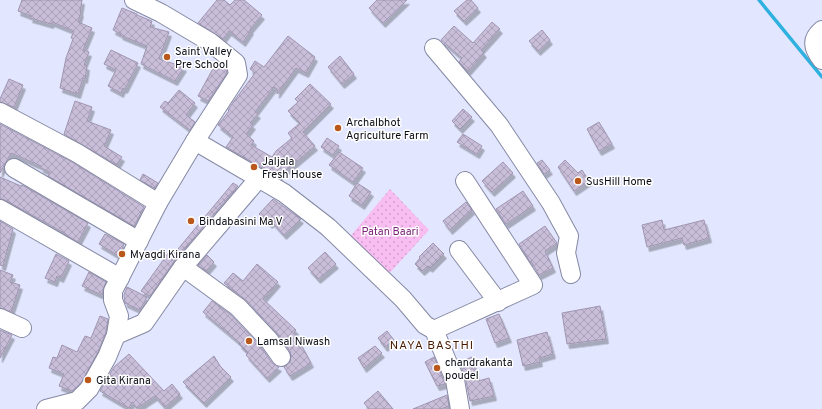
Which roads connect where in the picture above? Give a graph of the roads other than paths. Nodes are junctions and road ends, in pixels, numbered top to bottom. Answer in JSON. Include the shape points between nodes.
{"nodes":[{"id":1,"x":134,"y":0,"type":"edge"},
{"id":2,"x":822,"y":30,"type":"edge"},
{"id":3,"x":434,"y":48,"type":"dead end"},
{"id":4,"x":822,"y":60,"type":"edge"},
{"id":5,"x":0,"y":112,"type":"edge"},
{"id":6,"x":195,"y":141,"type":"junction"},
{"id":7,"x":14,"y":168,"type":"dead end"},
{"id":8,"x":259,"y":178,"type":"junction"},
{"id":9,"x":465,"y":181,"type":"dead end"},
{"id":10,"x":158,"y":203,"type":"junction"},
{"id":11,"x":0,"y":209,"type":"edge"},
{"id":12,"x":138,"y":241,"type":"junction"},
{"id":13,"x":459,"y":250,"type":"dead end"},
{"id":14,"x":183,"y":267,"type":"junction"},
{"id":15,"x":571,"y":274,"type":"dead end"},
{"id":16,"x":120,"y":278,"type":"junction"},
{"id":17,"x":498,"y":302,"type":"junction"},
{"id":18,"x":0,"y":318,"type":"edge"},
{"id":19,"x":22,"y":328,"type":"dead end"},
{"id":20,"x":434,"y":330,"type":"junction"},
{"id":21,"x":116,"y":335,"type":"junction"},
{"id":22,"x":281,"y":357,"type":"dead end"},
{"id":23,"x":46,"y":409,"type":"edge"},
{"id":24,"x":460,"y":409,"type":"edge"}],
"edges":[{"from":1,"to":6,"type":"street","via":[[210,42],[236,63],[238,75]]},
{"from":2,"to":4,"type":"street","via":[[814,39],[814,46]]},
{"from":3,"to":15,"type":"street","via":[[499,125],[551,203],[569,236],[566,253]]},
{"from":5,"to":10,"type":"street","via":[[77,153]]},
{"from":6,"to":8,"type":"street"},
{"from":6,"to":10,"type":"street"},
{"from":7,"to":12,"type":"street"},
{"from":8,"to":14,"type":"street"},
{"from":8,"to":20,"type":"street","via":[[284,193],[328,227],[403,299],[425,325]]},
{"from":9,"to":17,"type":"street","via":[[533,285]]},
{"from":10,"to":12,"type":"street"},
{"from":11,"to":16,"type":"street"},
{"from":12,"to":16,"type":"street"},
{"from":13,"to":17,"type":"street"},
{"from":14,"to":21,"type":"street","via":[[144,323]]},
{"from":14,"to":22,"type":"street","via":[[238,307]]},
{"from":16,"to":21,"type":"street","via":[[113,291],[113,300],[119,316]]},
{"from":17,"to":20,"type":"street"},
{"from":18,"to":19,"type":"street"},
{"from":20,"to":24,"type":"street","via":[[455,380]]},
{"from":21,"to":23,"type":"street","via":[[89,389],[77,401]]}]}
